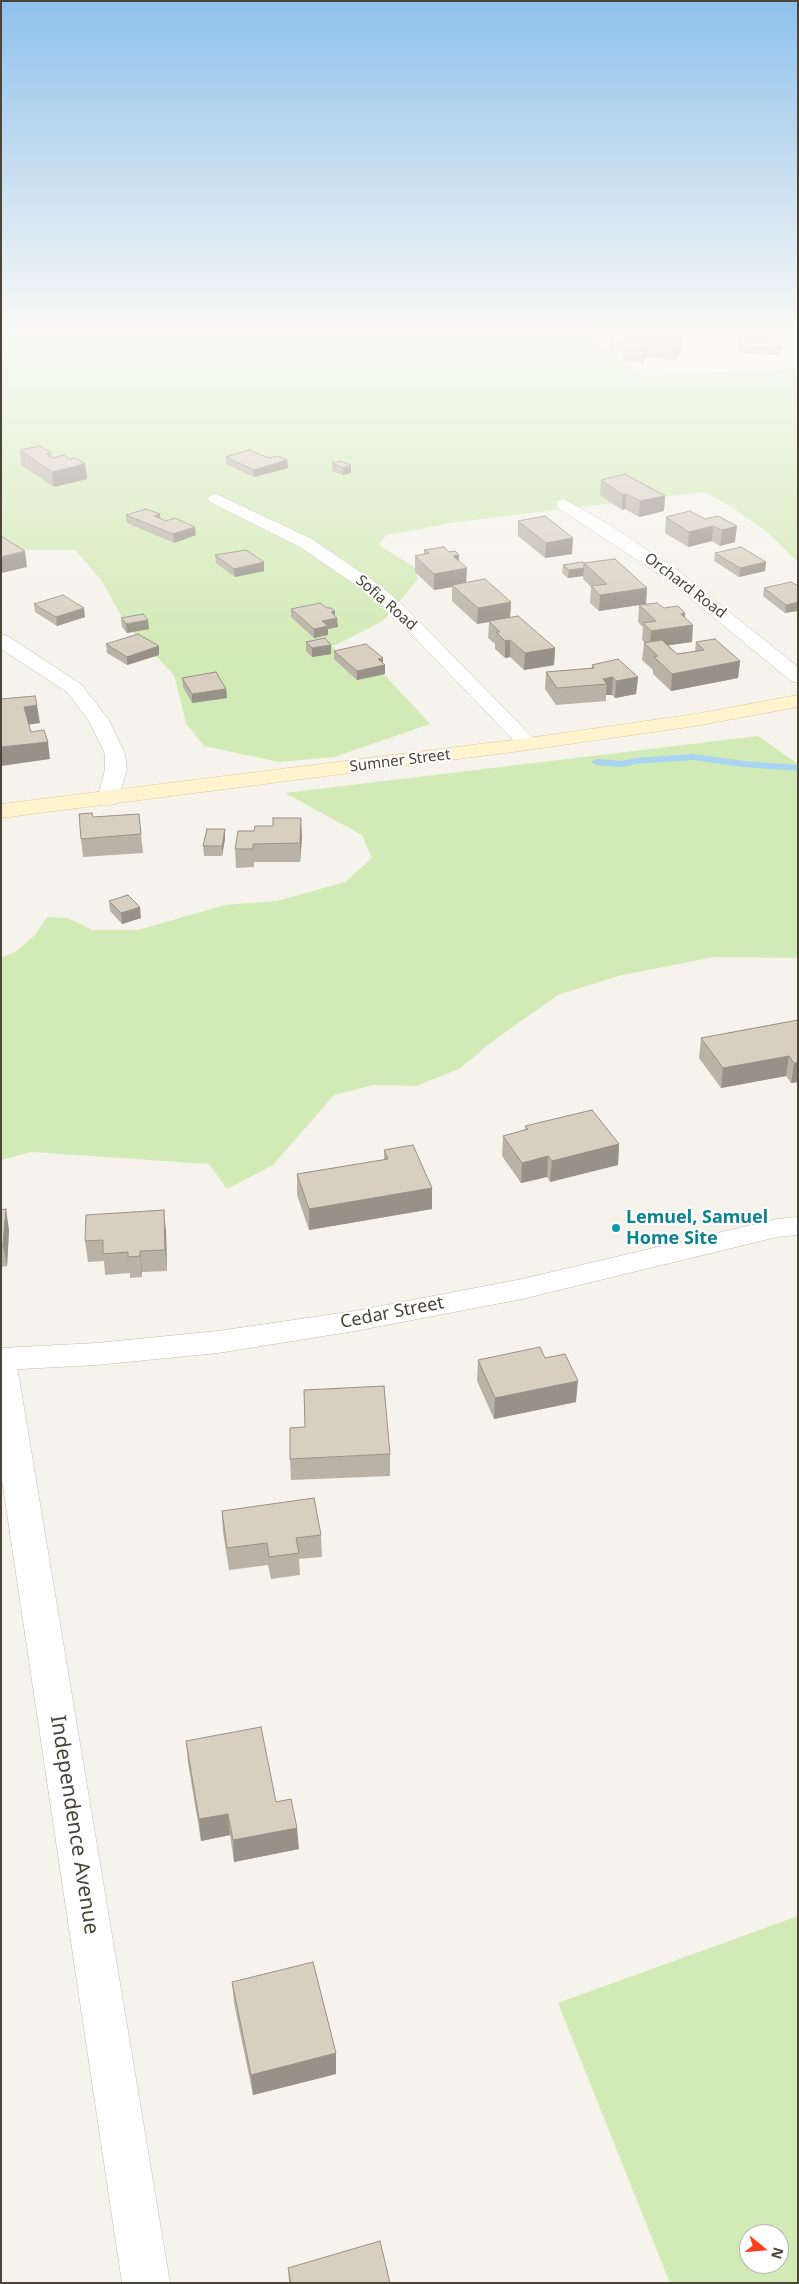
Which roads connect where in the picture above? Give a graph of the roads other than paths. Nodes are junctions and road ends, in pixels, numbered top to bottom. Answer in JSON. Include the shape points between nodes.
{"nodes":[{"id":1,"x":216,"y":499,"type":"dead end"},
{"id":2,"x":564,"y":504,"type":"dead end"},
{"id":3,"x":1,"y":640,"type":"edge"},
{"id":4,"x":798,"y":677,"type":"edge"},
{"id":5,"x":798,"y":701,"type":"edge"},
{"id":6,"x":528,"y":744,"type":"junction"},
{"id":7,"x":108,"y":799,"type":"junction"},
{"id":8,"x":1,"y":811,"type":"edge"},
{"id":9,"x":791,"y":1224,"type":"edge"},
{"id":10,"x":1,"y":1359,"type":"edge"},
{"id":11,"x":1,"y":1366,"type":"edge"},
{"id":12,"x":146,"y":2283,"type":"edge"}],
"edges":[{"from":1,"to":6,"type":"street","name":"Sofia Road","via":[[306,543],[376,591]]},
{"from":2,"to":4,"type":"street","name":"Orchard Road","via":[[674,576]]},
{"from":3,"to":7,"type":"street","via":[[74,688],[99,720],[115,754],[116,770]]},
{"from":5,"to":6,"type":"main road","name":"Sumner Street","via":[[695,720]]},
{"from":6,"to":7,"type":"main road","name":"Sumner Street"},
{"from":7,"to":8,"type":"main road","name":"Sumner Street"},
{"from":9,"to":10,"type":"street","name":"Cedar Street","via":[[522,1288],[356,1321],[218,1342],[97,1354]]},
{"from":11,"to":12,"type":"street","name":"Independence Avenue"}]}
